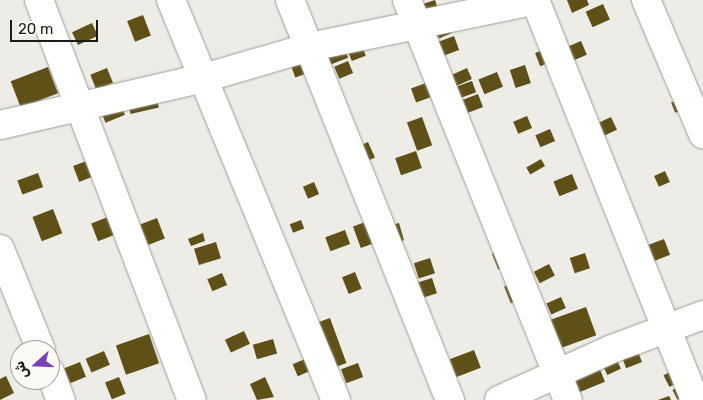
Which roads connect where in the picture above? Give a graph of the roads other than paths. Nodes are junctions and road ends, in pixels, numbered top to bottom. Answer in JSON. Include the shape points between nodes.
{"nodes":[{"id":1,"x":39,"y":0,"type":"edge"},
{"id":2,"x":171,"y":0,"type":"edge"},
{"id":3,"x":290,"y":0,"type":"edge"},
{"id":4,"x":535,"y":0,"type":"edge"},
{"id":5,"x":646,"y":0,"type":"edge"},
{"id":6,"x":412,"y":12,"type":"edge"},
{"id":7,"x":310,"y":46,"type":"junction"},
{"id":8,"x":204,"y":78,"type":"junction"},
{"id":9,"x":79,"y":105,"type":"junction"},
{"id":10,"x":0,"y":125,"type":"edge"},
{"id":11,"x":703,"y":134,"type":"edge"},
{"id":12,"x":0,"y":249,"type":"edge"},
{"id":13,"x":703,"y":315,"type":"edge"},
{"id":14,"x":666,"y":328,"type":"junction"},
{"id":15,"x":37,"y":340,"type":"edge"},
{"id":16,"x":564,"y":388,"type":"edge"},
{"id":17,"x":192,"y":400,"type":"edge"},
{"id":18,"x":336,"y":400,"type":"edge"},
{"id":19,"x":450,"y":400,"type":"edge"},
{"id":20,"x":499,"y":400,"type":"edge"},
{"id":21,"x":695,"y":400,"type":"edge"}],
"edges":[{"from":1,"to":9,"type":"street"},
{"from":2,"to":8,"type":"street"},
{"from":3,"to":7,"type":"street"},
{"from":4,"to":6,"type":"street"},
{"from":4,"to":14,"type":"street"},
{"from":5,"to":11,"type":"street"},
{"from":6,"to":7,"type":"street"},
{"from":6,"to":16,"type":"street"},
{"from":7,"to":8,"type":"street"},
{"from":7,"to":19,"type":"street"},
{"from":8,"to":9,"type":"street"},
{"from":8,"to":18,"type":"street"},
{"from":9,"to":10,"type":"street"},
{"from":9,"to":17,"type":"street"},
{"from":12,"to":15,"type":"street"},
{"from":13,"to":14,"type":"street"},
{"from":14,"to":16,"type":"street","via":[[612,349]]},
{"from":14,"to":21,"type":"street"},
{"from":16,"to":20,"type":"street"}]}
